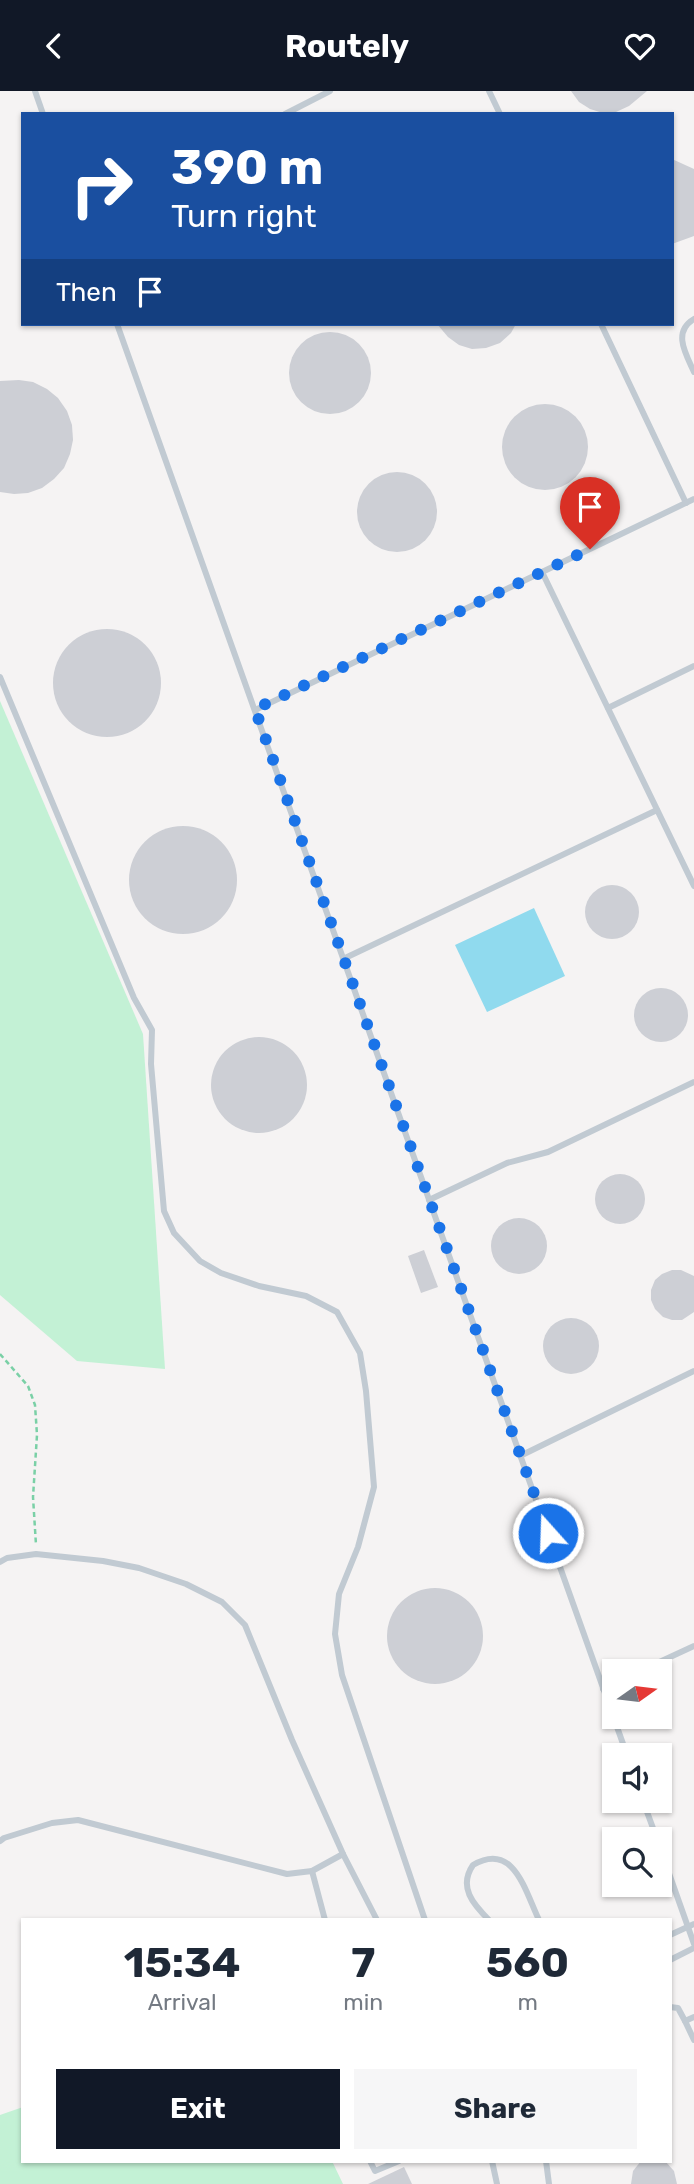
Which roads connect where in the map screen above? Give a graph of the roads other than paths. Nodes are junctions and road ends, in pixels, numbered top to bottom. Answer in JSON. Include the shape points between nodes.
{"nodes":[{"id":1,"x":35,"y":91,"type":"edge"},
{"id":2,"x":330,"y":91,"type":"edge"},
{"id":3,"x":489,"y":91,"type":"edge"},
{"id":4,"x":42,"y":112,"type":"edge"},
{"id":5,"x":289,"y":112,"type":"edge"},
{"id":6,"x":499,"y":112,"type":"edge"},
{"id":7,"x":694,"y":319,"type":"edge"},
{"id":8,"x":118,"y":326,"type":"edge"},
{"id":9,"x":602,"y":326,"type":"edge"},
{"id":10,"x":694,"y":372,"type":"edge"},
{"id":11,"x":694,"y":499,"type":"edge"},
{"id":12,"x":687,"y":503,"type":"junction"},
{"id":13,"x":542,"y":572,"type":"junction"},
{"id":14,"x":694,"y":666,"type":"edge"},
{"id":15,"x":0,"y":677,"type":"edge"},
{"id":16,"x":608,"y":708,"type":"junction"},
{"id":17,"x":255,"y":709,"type":"junction"},
{"id":18,"x":657,"y":810,"type":"junction"},
{"id":19,"x":694,"y":886,"type":"edge"},
{"id":20,"x":343,"y":959,"type":"junction"},
{"id":21,"x":694,"y":1082,"type":"edge"},
{"id":22,"x":429,"y":1200,"type":"junction"},
{"id":23,"x":694,"y":1371,"type":"edge"},
{"id":24,"x":520,"y":1456,"type":"junction"},
{"id":25,"x":0,"y":1562,"type":"edge"},
{"id":26,"x":694,"y":1646,"type":"edge"},
{"id":27,"x":666,"y":1659,"type":"edge"},
{"id":28,"x":602,"y":1686,"type":"edge"},
{"id":29,"x":0,"y":1841,"type":"edge"},
{"id":30,"x":343,"y":1854,"type":"junction"},
{"id":31,"x":312,"y":1871,"type":"junction"},
{"id":32,"x":672,"y":1878,"type":"edge"},
{"id":33,"x":324,"y":1918,"type":"edge"},
{"id":34,"x":376,"y":1918,"type":"edge"},
{"id":35,"x":424,"y":1918,"type":"edge"},
{"id":36,"x":487,"y":1918,"type":"edge"},
{"id":37,"x":538,"y":1918,"type":"edge"},
{"id":38,"x":691,"y":1925,"type":"edge"},
{"id":39,"x":672,"y":1934,"type":"edge"},
{"id":40,"x":694,"y":1946,"type":"edge"},
{"id":41,"x":672,"y":1959,"type":"edge"},
{"id":42,"x":672,"y":2007,"type":"edge"},
{"id":43,"x":694,"y":2017,"type":"edge"},
{"id":44,"x":685,"y":2021,"type":"junction"},
{"id":45,"x":694,"y":2040,"type":"edge"},
{"id":46,"x":371,"y":2163,"type":"edge"},
{"id":47,"x":394,"y":2163,"type":"edge"},
{"id":48,"x":492,"y":2163,"type":"edge"},
{"id":49,"x":546,"y":2163,"type":"edge"},
{"id":50,"x":497,"y":2184,"type":"edge"},
{"id":51,"x":549,"y":2184,"type":"edge"}],
"edges":[{"from":1,"to":4,"type":"lane"},
{"from":2,"to":5,"type":"lane"},
{"from":3,"to":6,"type":"lane"},
{"from":7,"to":10,"type":"lane","via":[[681,337]]},
{"from":8,"to":17,"type":"lane"},
{"from":9,"to":12,"type":"lane"},
{"from":11,"to":12,"type":"lane"},
{"from":12,"to":13,"type":"lane"},
{"from":13,"to":16,"type":"lane"},
{"from":13,"to":17,"type":"lane"},
{"from":14,"to":16,"type":"lane"},
{"from":15,"to":35,"type":"lane","via":[[134,998],[152,1030],[150,1064],[164,1211],[174,1233],[200,1261],[221,1273],[306,1296],[337,1312],[360,1353],[374,1487],[339,1594],[335,1634],[342,1675]]},
{"from":16,"to":18,"type":"lane"},
{"from":17,"to":20,"type":"lane"},
{"from":18,"to":19,"type":"lane"},
{"from":18,"to":20,"type":"lane"},
{"from":20,"to":22,"type":"lane"},
{"from":21,"to":22,"type":"lane","via":[[548,1152],[506,1163]]},
{"from":22,"to":24,"type":"lane"},
{"from":23,"to":24,"type":"lane"},
{"from":24,"to":28,"type":"lane"},
{"from":25,"to":30,"type":"lane","via":[[36,1554],[103,1561],[186,1584],[222,1602],[245,1625]]},
{"from":26,"to":27,"type":"lane"},
{"from":29,"to":31,"type":"lane","via":[[51,1823],[78,1820],[286,1874]]},
{"from":30,"to":31,"type":"lane"},
{"from":30,"to":34,"type":"lane"},
{"from":31,"to":33,"type":"lane"},
{"from":32,"to":38,"type":"lane"},
{"from":36,"to":37,"type":"lane","via":[[472,1901],[466,1880],[473,1865],[492,1858],[510,1864],[517,1873]]},
{"from":38,"to":39,"type":"lane"},
{"from":38,"to":40,"type":"lane"},
{"from":40,"to":41,"type":"lane"},
{"from":42,"to":44,"type":"lane","via":[[678,2008]]},
{"from":43,"to":44,"type":"lane"},
{"from":44,"to":45,"type":"lane"},
{"from":46,"to":47,"type":"lane","via":[[375,2171]]},
{"from":48,"to":50,"type":"lane"},
{"from":49,"to":51,"type":"lane"}]}
